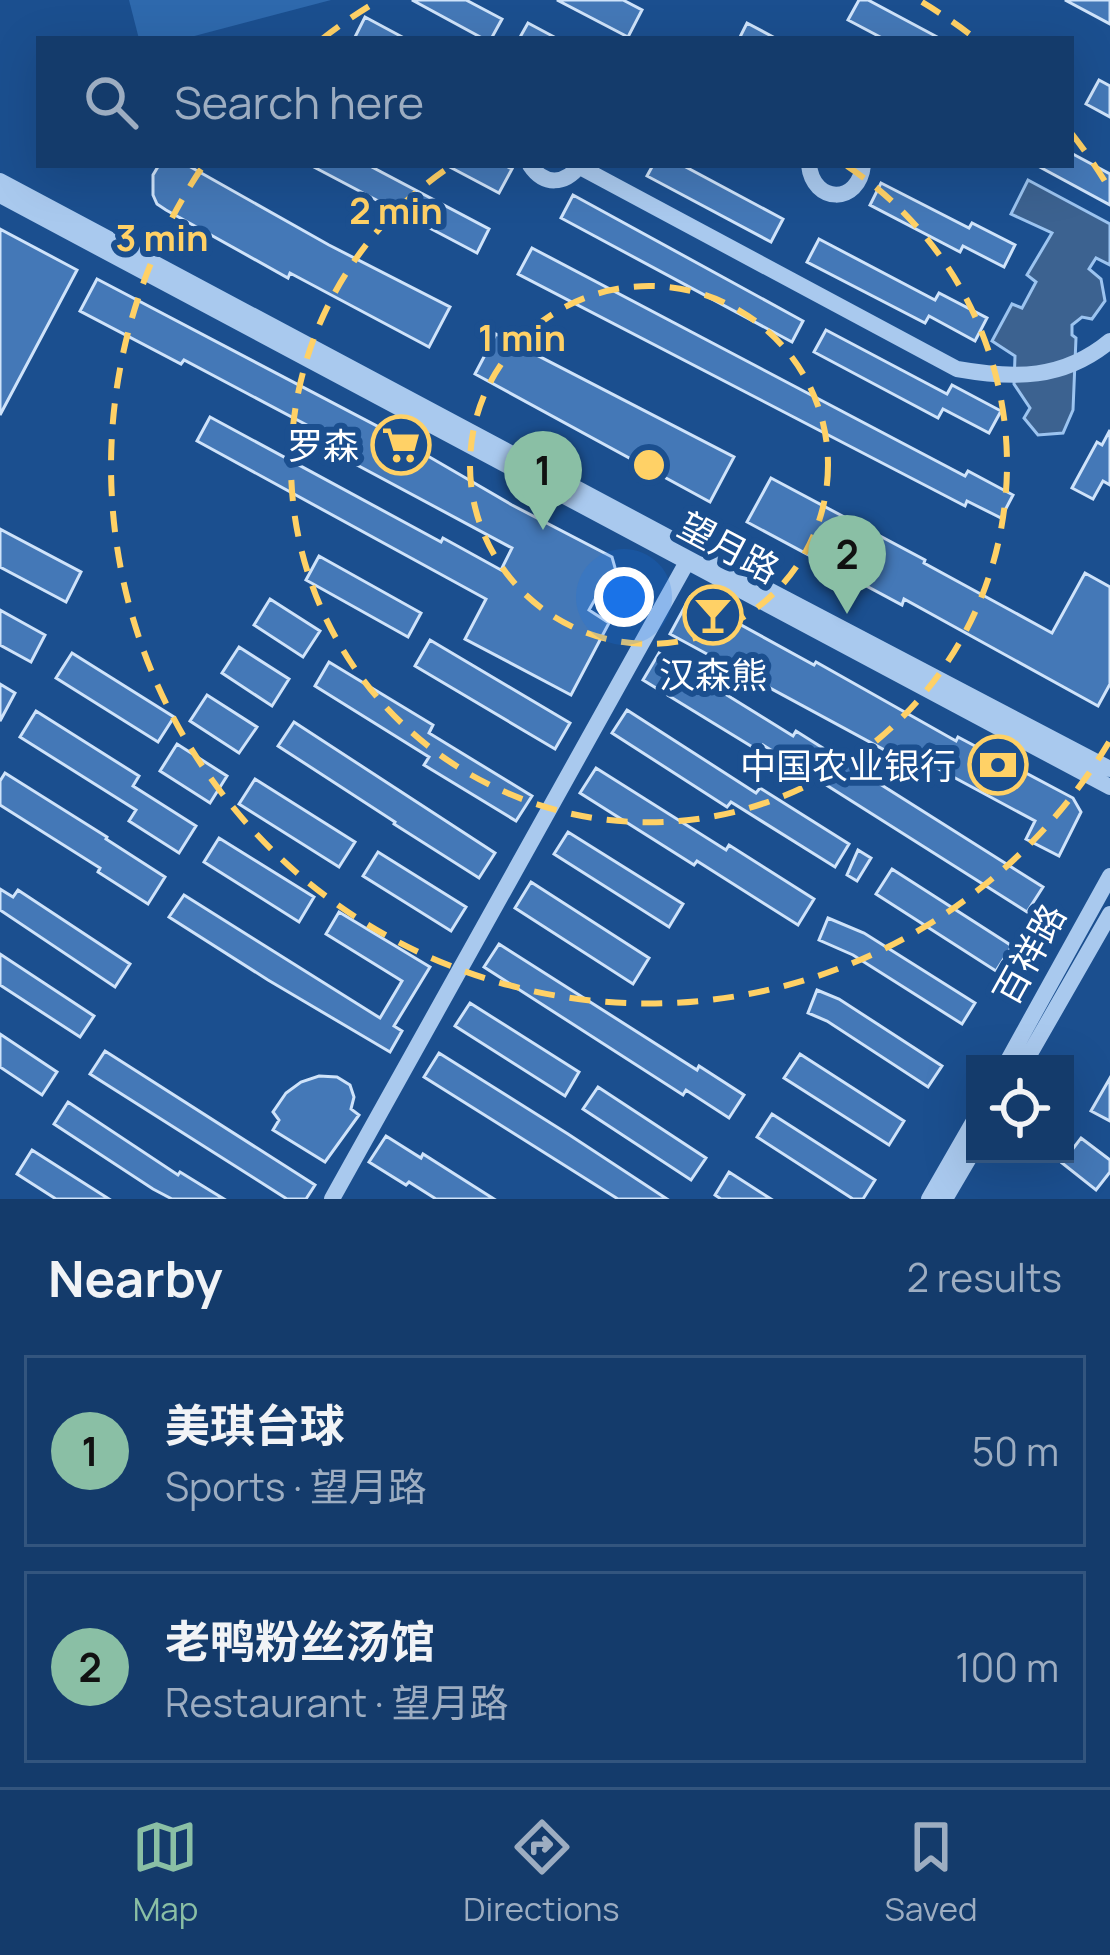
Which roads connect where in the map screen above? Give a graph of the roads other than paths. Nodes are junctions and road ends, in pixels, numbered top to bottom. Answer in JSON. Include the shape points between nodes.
{"nodes":[{"id":1,"x":533,"y":168,"type":"edge"},
{"id":2,"x":578,"y":168,"type":"edge"},
{"id":3,"x":584,"y":168,"type":"edge"},
{"id":4,"x":809,"y":168,"type":"edge"},
{"id":5,"x":863,"y":168,"type":"edge"},
{"id":6,"x":0,"y":181,"type":"edge"},
{"id":7,"x":0,"y":196,"type":"edge"},
{"id":8,"x":1110,"y":340,"type":"edge"},
{"id":9,"x":687,"y":562,"type":"junction"},
{"id":10,"x":1110,"y":769,"type":"edge"},
{"id":11,"x":1110,"y":788,"type":"edge"},
{"id":12,"x":1110,"y":877,"type":"edge"},
{"id":13,"x":1110,"y":914,"type":"edge"},
{"id":14,"x":1011,"y":1055,"type":"edge"},
{"id":15,"x":1029,"y":1055,"type":"edge"},
{"id":16,"x":966,"y":1135,"type":"edge"},
{"id":17,"x":966,"y":1163,"type":"edge"},
{"id":18,"x":332,"y":1199,"type":"edge"},
{"id":19,"x":929,"y":1199,"type":"edge"},
{"id":20,"x":945,"y":1199,"type":"edge"}],
"edges":[{"from":1,"to":2,"type":"street","via":[[556,182]]},
{"from":3,"to":8,"type":"street","via":[[957,369],[1040,374]]},
{"from":4,"to":5,"type":"street","via":[[816,186],[832,194],[850,191]]},
{"from":6,"to":10,"type":"street","name":"望月路"},
{"from":7,"to":9,"type":"street","name":"望月路"},
{"from":9,"to":11,"type":"street","name":"望月路"},
{"from":9,"to":18,"type":"street"},
{"from":12,"to":14,"type":"street","name":"百祥路"},
{"from":13,"to":15,"type":"street","name":"百祥路"},
{"from":16,"to":19,"type":"street"},
{"from":17,"to":20,"type":"street"}]}
